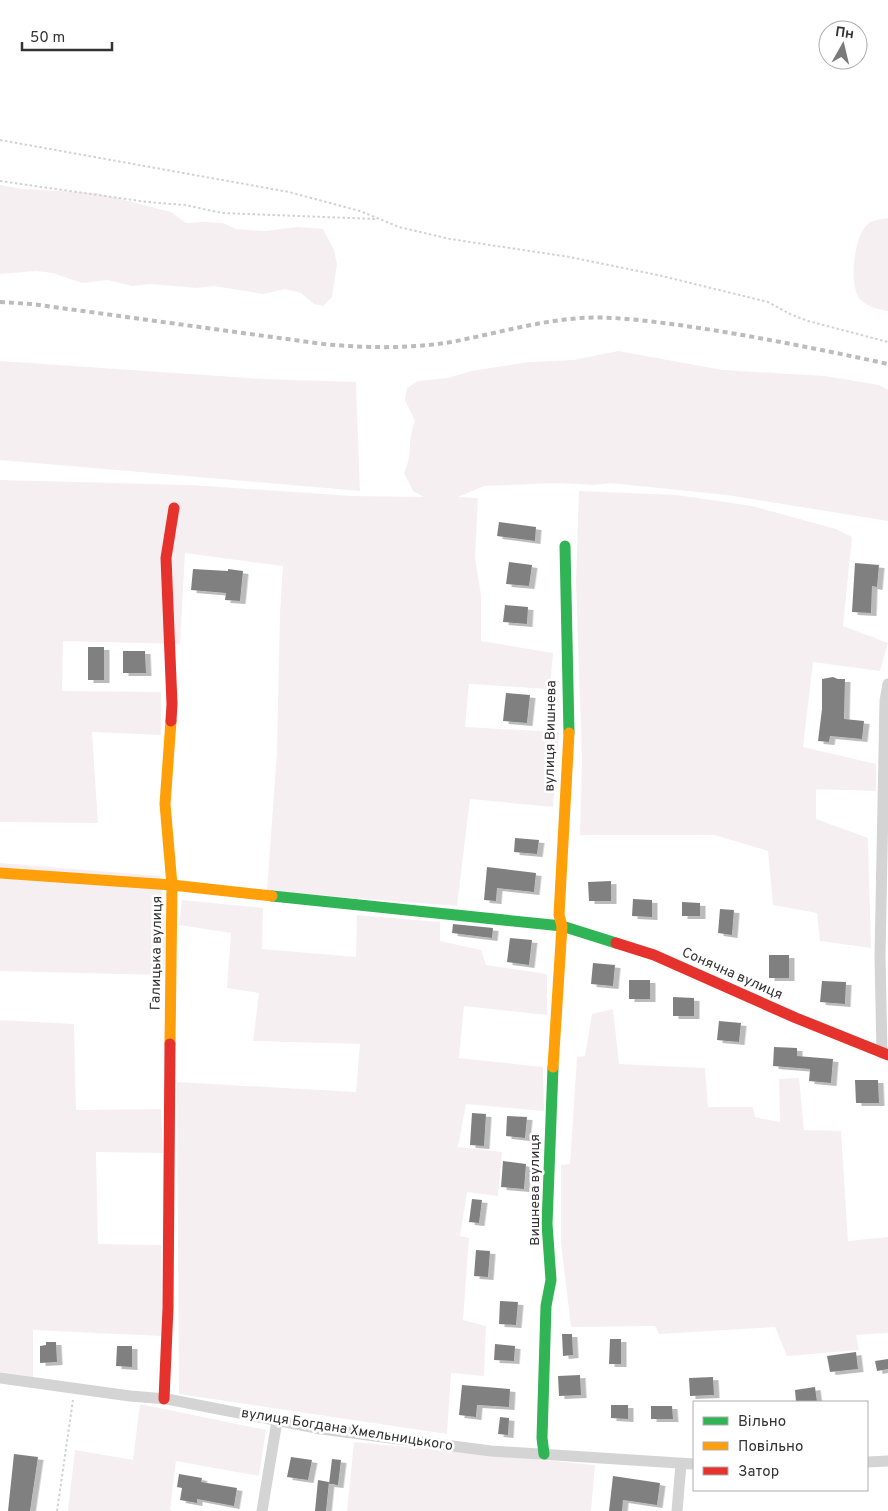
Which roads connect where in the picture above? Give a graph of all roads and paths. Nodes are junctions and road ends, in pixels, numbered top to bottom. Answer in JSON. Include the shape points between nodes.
{"nodes":[{"id":1,"x":0,"y":140,"type":"edge"},
{"id":2,"x":0,"y":181,"type":"edge"},
{"id":3,"x":377,"y":219,"type":"junction"},
{"id":4,"x":888,"y":342,"type":"edge"},
{"id":5,"x":174,"y":508,"type":"dead end"},
{"id":6,"x":565,"y":546,"type":"dead end"},
{"id":7,"x":888,"y":684,"type":"edge"},
{"id":8,"x":0,"y":873,"type":"edge"},
{"id":9,"x":172,"y":885,"type":"junction"},
{"id":10,"x":562,"y":926,"type":"junction"},
{"id":11,"x":885,"y":1054,"type":"edge"},
{"id":12,"x":1,"y":1378,"type":"edge"},
{"id":13,"x":75,"y":1388,"type":"junction"},
{"id":14,"x":164,"y":1399,"type":"junction"},
{"id":15,"x":277,"y":1421,"type":"junction"},
{"id":16,"x":544,"y":1454,"type":"junction"},
{"id":17,"x":888,"y":1461,"type":"edge"},
{"id":18,"x":868,"y":1462,"type":"edge"},
{"id":19,"x":681,"y":1464,"type":"junction"},
{"id":20,"x":693,"y":1464,"type":"edge"},
{"id":21,"x":57,"y":1511,"type":"edge"},
{"id":22,"x":262,"y":1511,"type":"edge"},
{"id":23,"x":678,"y":1511,"type":"edge"}],
"edges":[{"from":1,"to":3,"type":"path","via":[[289,192],[360,211]]},
{"from":2,"to":3,"type":"path","via":[[185,205],[222,213]]},
{"from":3,"to":4,"type":"path","via":[[450,239],[570,257],[662,276],[768,302],[808,321]]},
{"from":5,"to":9,"type":"street","name":"Галицька вулиця","via":[[166,558],[172,704],[165,804]]},
{"from":6,"to":10,"type":"street","name":"вулиця Вишнева","via":[[569,734],[559,915]]},
{"from":7,"to":11,"type":"street","via":[[885,701],[880,957]]},
{"from":8,"to":9,"type":"street","name":"Сонячна вулиця"},
{"from":9,"to":10,"type":"street","name":"Сонячна вулиця"},
{"from":9,"to":14,"type":"street","name":"Галицька вулиця","via":[[168,1308]]},
{"from":10,"to":11,"type":"street","name":"Сонячна вулиця","via":[[654,955]]},
{"from":10,"to":16,"type":"street","name":"Вишнева вулиця","via":[[552,1076],[547,1224],[551,1280],[546,1315]]},
{"from":12,"to":13,"type":"street","name":"вулиця Богдана Хмельницького"},
{"from":13,"to":14,"type":"street","name":"вулиця Богдана Хмельницького"},
{"from":13,"to":21,"type":"path"},
{"from":14,"to":15,"type":"street","name":"вулиця Богдана Хмельницького"},
{"from":15,"to":16,"type":"street","name":"вулиця Богдана Хмельницького","via":[[491,1451]]},
{"from":15,"to":22,"type":"street"},
{"from":16,"to":19,"type":"street","name":"вулиця Богдана Хмельницького"},
{"from":17,"to":18,"type":"street"},
{"from":19,"to":20,"type":"street","name":"вулиця Богдана Хмельницького"},
{"from":19,"to":23,"type":"street"}]}
